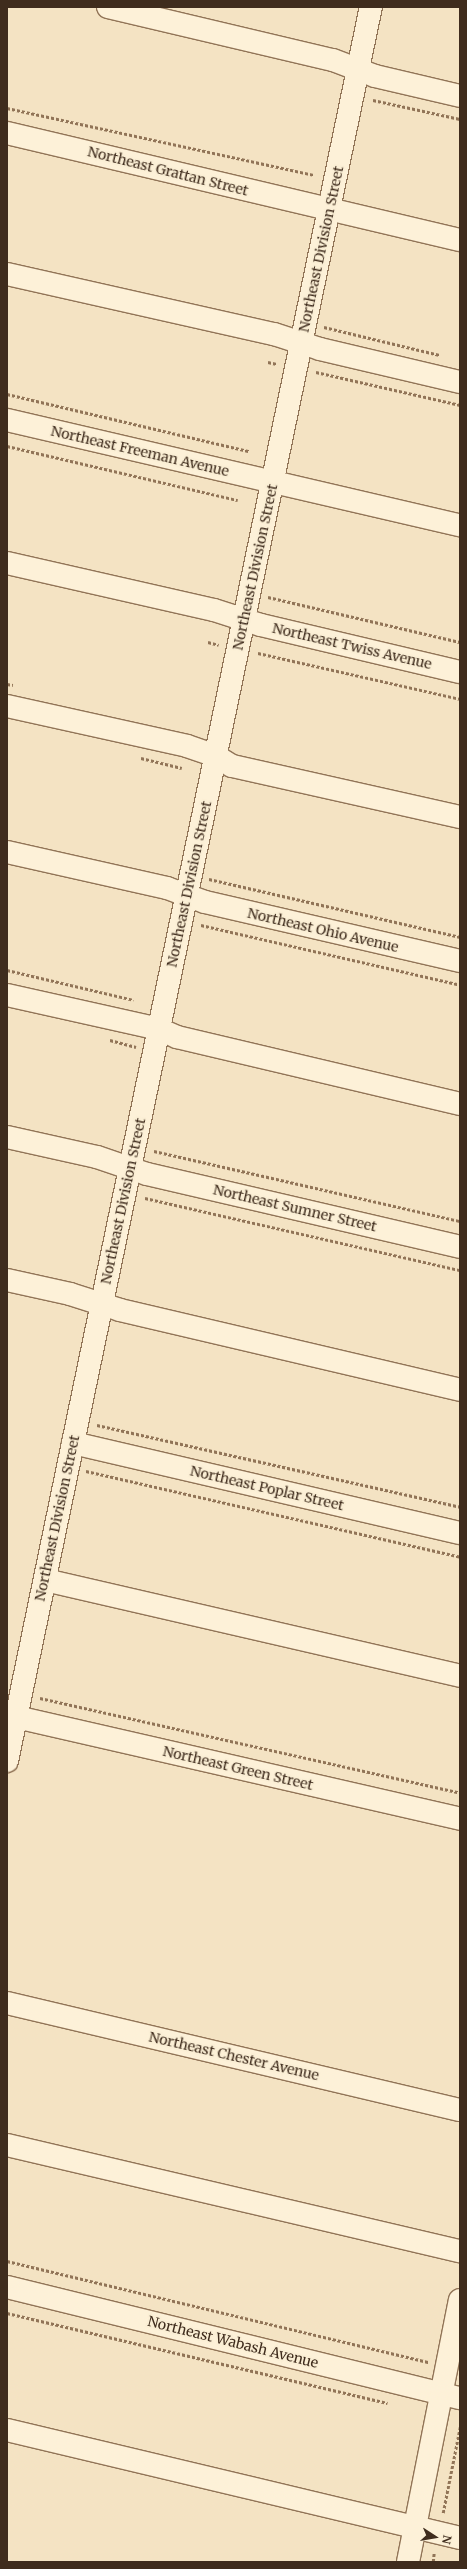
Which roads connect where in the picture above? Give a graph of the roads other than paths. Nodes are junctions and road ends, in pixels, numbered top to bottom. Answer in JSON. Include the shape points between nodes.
{"nodes":[{"id":1,"x":108,"y":7,"type":"edge"},
{"id":2,"x":371,"y":7,"type":"edge"},
{"id":3,"x":358,"y":70,"type":"junction"},
{"id":4,"x":460,"y":96,"type":"edge"},
{"id":5,"x":7,"y":133,"type":"edge"},
{"id":6,"x":329,"y":209,"type":"junction"},
{"id":7,"x":460,"y":240,"type":"edge"},
{"id":8,"x":7,"y":274,"type":"edge"},
{"id":9,"x":302,"y":342,"type":"junction"},
{"id":10,"x":460,"y":382,"type":"edge"},
{"id":11,"x":7,"y":420,"type":"edge"},
{"id":12,"x":272,"y":482,"type":"junction"},
{"id":13,"x":460,"y":525,"type":"edge"},
{"id":14,"x":7,"y":563,"type":"edge"},
{"id":15,"x":244,"y":620,"type":"junction"},
{"id":16,"x":460,"y":672,"type":"edge"},
{"id":17,"x":7,"y":706,"type":"edge"},
{"id":18,"x":216,"y":756,"type":"junction"},
{"id":19,"x":460,"y":817,"type":"edge"},
{"id":20,"x":7,"y":852,"type":"edge"},
{"id":21,"x":186,"y":896,"type":"junction"},
{"id":22,"x":460,"y":961,"type":"edge"},
{"id":23,"x":7,"y":994,"type":"edge"},
{"id":24,"x":159,"y":1029,"type":"junction"},
{"id":25,"x":460,"y":1104,"type":"edge"},
{"id":26,"x":7,"y":1137,"type":"edge"},
{"id":27,"x":130,"y":1166,"type":"junction"},
{"id":28,"x":460,"y":1247,"type":"edge"},
{"id":29,"x":7,"y":1280,"type":"edge"},
{"id":30,"x":102,"y":1304,"type":"junction"},
{"id":31,"x":460,"y":1390,"type":"edge"},
{"id":32,"x":73,"y":1443,"type":"junction"},
{"id":33,"x":460,"y":1532,"type":"edge"},
{"id":34,"x":45,"y":1580,"type":"junction"},
{"id":35,"x":460,"y":1676,"type":"edge"},
{"id":36,"x":16,"y":1717,"type":"junction"},
{"id":37,"x":7,"y":1761,"type":"edge"},
{"id":38,"x":460,"y":1818,"type":"edge"},
{"id":39,"x":7,"y":2003,"type":"edge"},
{"id":40,"x":460,"y":2110,"type":"edge"},
{"id":41,"x":7,"y":2145,"type":"edge"},
{"id":42,"x":460,"y":2252,"type":"edge"},
{"id":43,"x":7,"y":2287,"type":"edge"},
{"id":44,"x":460,"y":2300,"type":"edge"},
{"id":45,"x":450,"y":2396,"type":"edge"},
{"id":46,"x":7,"y":2430,"type":"edge"},
{"id":47,"x":415,"y":2528,"type":"junction"},
{"id":48,"x":460,"y":2538,"type":"edge"},
{"id":49,"x":408,"y":2562,"type":"edge"}],
"edges":[{"from":1,"to":3,"type":"street","via":[[333,60]]},
{"from":2,"to":3,"type":"street","name":"Northeast Division Street"},
{"from":3,"to":4,"type":"street"},
{"from":3,"to":6,"type":"street","name":"Northeast Division Street"},
{"from":5,"to":6,"type":"street","name":"Northeast Grattan Street"},
{"from":6,"to":7,"type":"street","name":"Northeast Grattan Street"},
{"from":6,"to":9,"type":"street","name":"Northeast Division Street"},
{"from":8,"to":9,"type":"street"},
{"from":9,"to":10,"type":"street"},
{"from":9,"to":12,"type":"street","name":"Northeast Division Street"},
{"from":11,"to":12,"type":"street","name":"Northeast Freeman Avenue"},
{"from":12,"to":13,"type":"street","name":"Northeast Freeman Avenue"},
{"from":12,"to":15,"type":"street","name":"Northeast Division Street"},
{"from":14,"to":15,"type":"street","name":"Northeast Twiss Avenue","via":[[214,610]]},
{"from":15,"to":16,"type":"street","name":"Northeast Twiss Avenue"},
{"from":15,"to":18,"type":"street","name":"Northeast Division Street"},
{"from":17,"to":18,"type":"street"},
{"from":18,"to":19,"type":"street","via":[[232,766]]},
{"from":18,"to":21,"type":"street","name":"Northeast Division Street"},
{"from":20,"to":21,"type":"street","name":"Northeast Ohio Avenue","via":[[168,888]]},
{"from":21,"to":22,"type":"street","name":"Northeast Ohio Avenue"},
{"from":21,"to":24,"type":"street","name":"Northeast Division Street"},
{"from":23,"to":24,"type":"street"},
{"from":24,"to":25,"type":"street","via":[[177,1037]]},
{"from":24,"to":27,"type":"street","name":"Northeast Division Street"},
{"from":26,"to":27,"type":"street","name":"Northeast Sumner Street"},
{"from":27,"to":28,"type":"street","name":"Northeast Sumner Street","via":[[147,1174]]},
{"from":27,"to":30,"type":"street","name":"Northeast Division Street"},
{"from":29,"to":30,"type":"street"},
{"from":30,"to":31,"type":"street"},
{"from":30,"to":32,"type":"street","name":"Northeast Division Street"},
{"from":32,"to":33,"type":"street","name":"Northeast Poplar Street"},
{"from":32,"to":34,"type":"street","name":"Northeast Division Street"},
{"from":34,"to":35,"type":"street"},
{"from":34,"to":36,"type":"street","name":"Northeast Division Street"},
{"from":36,"to":37,"type":"street","name":"Northeast Division Street"},
{"from":36,"to":38,"type":"street","name":"Northeast Green Street"},
{"from":39,"to":40,"type":"street","name":"Northeast Chester Avenue"},
{"from":41,"to":42,"type":"street"},
{"from":43,"to":45,"type":"street","name":"Northeast Wabash Avenue"},
{"from":44,"to":45,"type":"street","via":[[446,2366]]},
{"from":45,"to":47,"type":"street"},
{"from":46,"to":47,"type":"street"},
{"from":47,"to":48,"type":"street"},
{"from":47,"to":49,"type":"street"}]}
